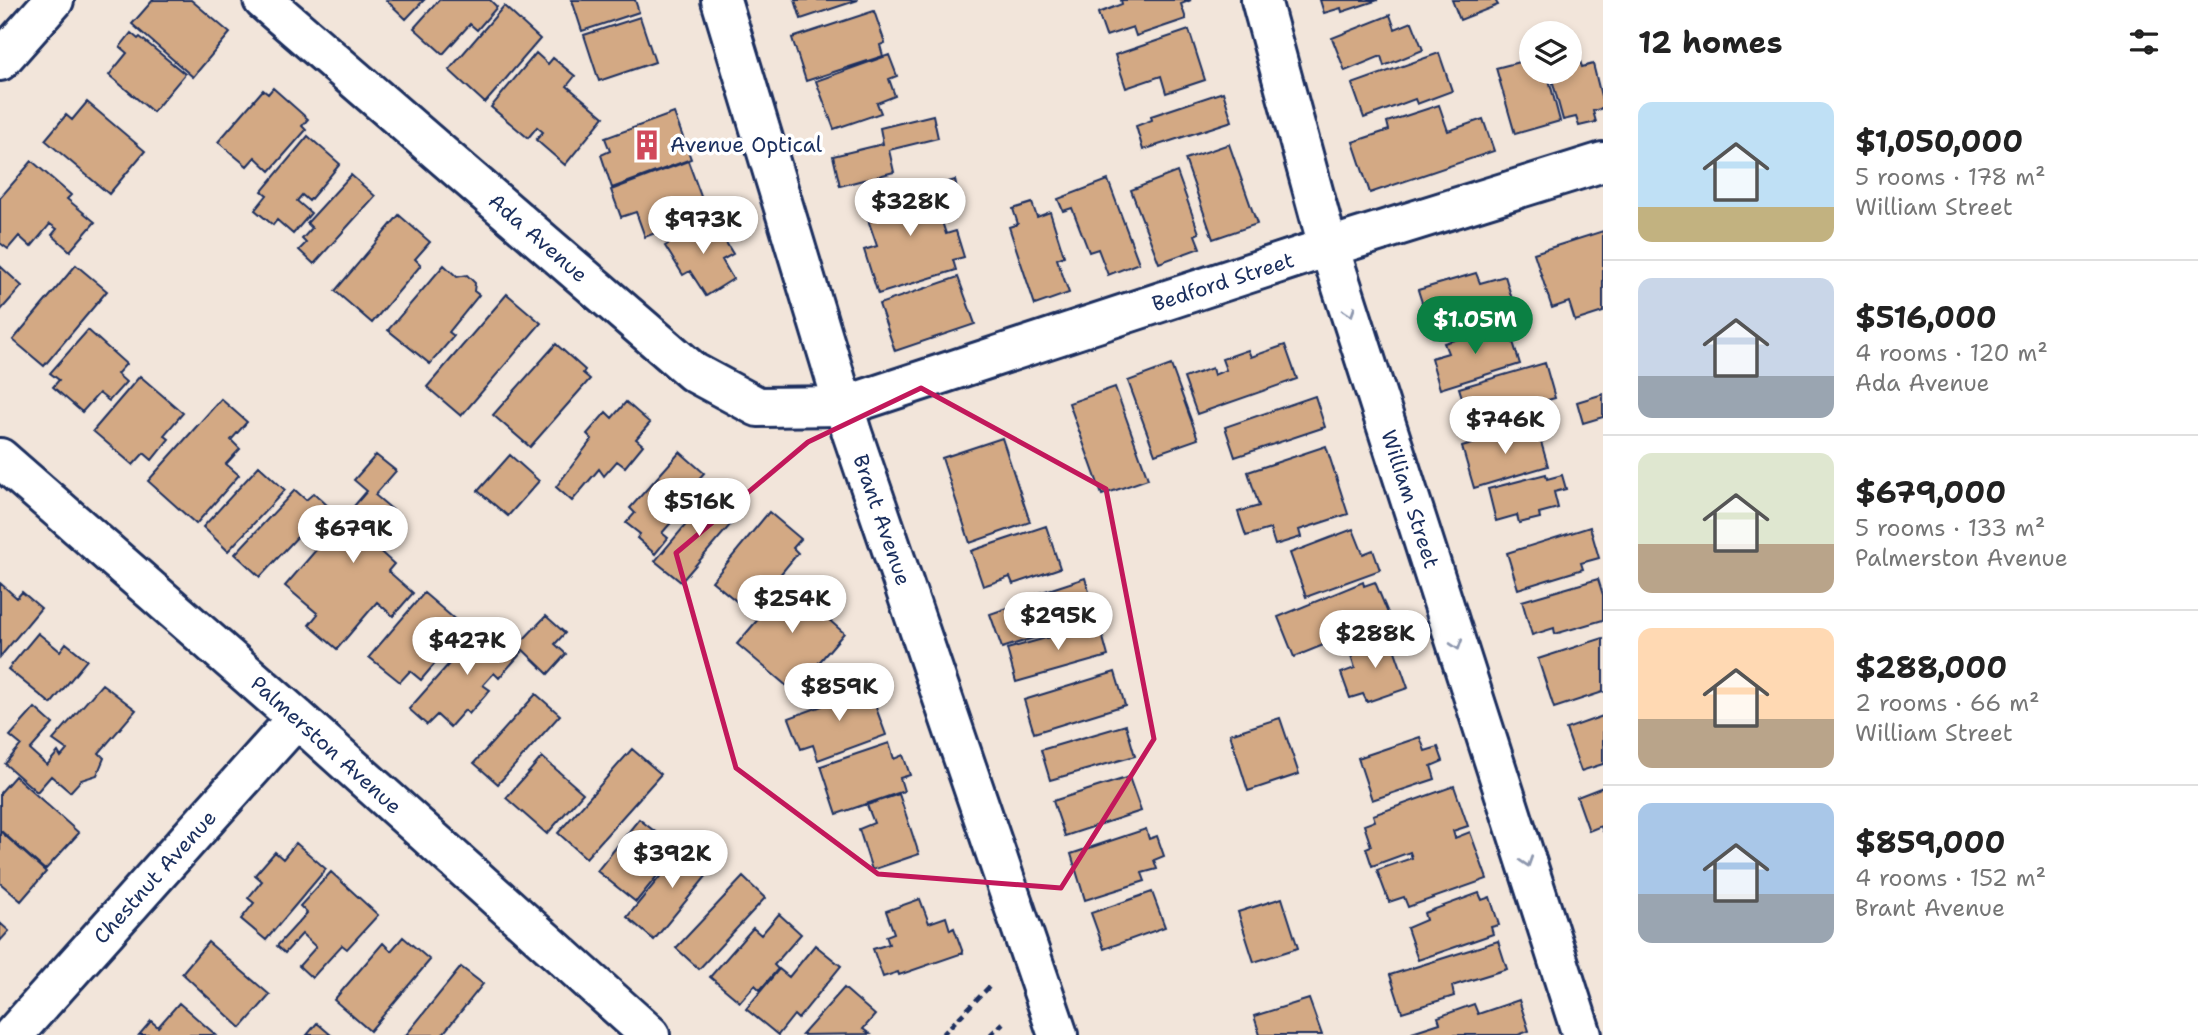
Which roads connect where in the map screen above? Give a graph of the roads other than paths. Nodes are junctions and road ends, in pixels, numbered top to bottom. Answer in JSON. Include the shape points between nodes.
{"nodes":[{"id":1,"x":54,"y":0,"type":"edge"},
{"id":2,"x":263,"y":0,"type":"edge"},
{"id":3,"x":721,"y":0,"type":"edge"},
{"id":4,"x":1261,"y":0,"type":"edge"},
{"id":5,"x":0,"y":61,"type":"edge"},
{"id":6,"x":1603,"y":162,"type":"edge"},
{"id":7,"x":1326,"y":237,"type":"junction"},
{"id":8,"x":844,"y":406,"type":"junction"},
{"id":9,"x":0,"y":458,"type":"edge"},
{"id":10,"x":297,"y":718,"type":"junction"},
{"id":11,"x":13,"y":1035,"type":"edge"},
{"id":12,"x":650,"y":1035,"type":"edge"},
{"id":13,"x":1058,"y":1035,"type":"edge"},
{"id":14,"x":1582,"y":1035,"type":"edge"}],
"edges":[{"from":1,"to":5,"type":"street"},
{"from":2,"to":8,"type":"street","name":"Ada Avenue","via":[[693,372],[758,407]]},
{"from":3,"to":8,"type":"street","name":"Brant Avenue"},
{"from":4,"to":7,"type":"street","name":"William Street"},
{"from":6,"to":7,"type":"street","name":"Bedford Street"},
{"from":7,"to":8,"type":"street","name":"Bedford Street"},
{"from":7,"to":14,"type":"street","name":"William Street","one_way":true},
{"from":8,"to":13,"type":"street","name":"Brant Avenue"},
{"from":9,"to":10,"type":"street","name":"Palmerston Avenue"},
{"from":10,"to":11,"type":"street","name":"Chestnut Avenue"},
{"from":10,"to":12,"type":"street","name":"Palmerston Avenue"}]}
